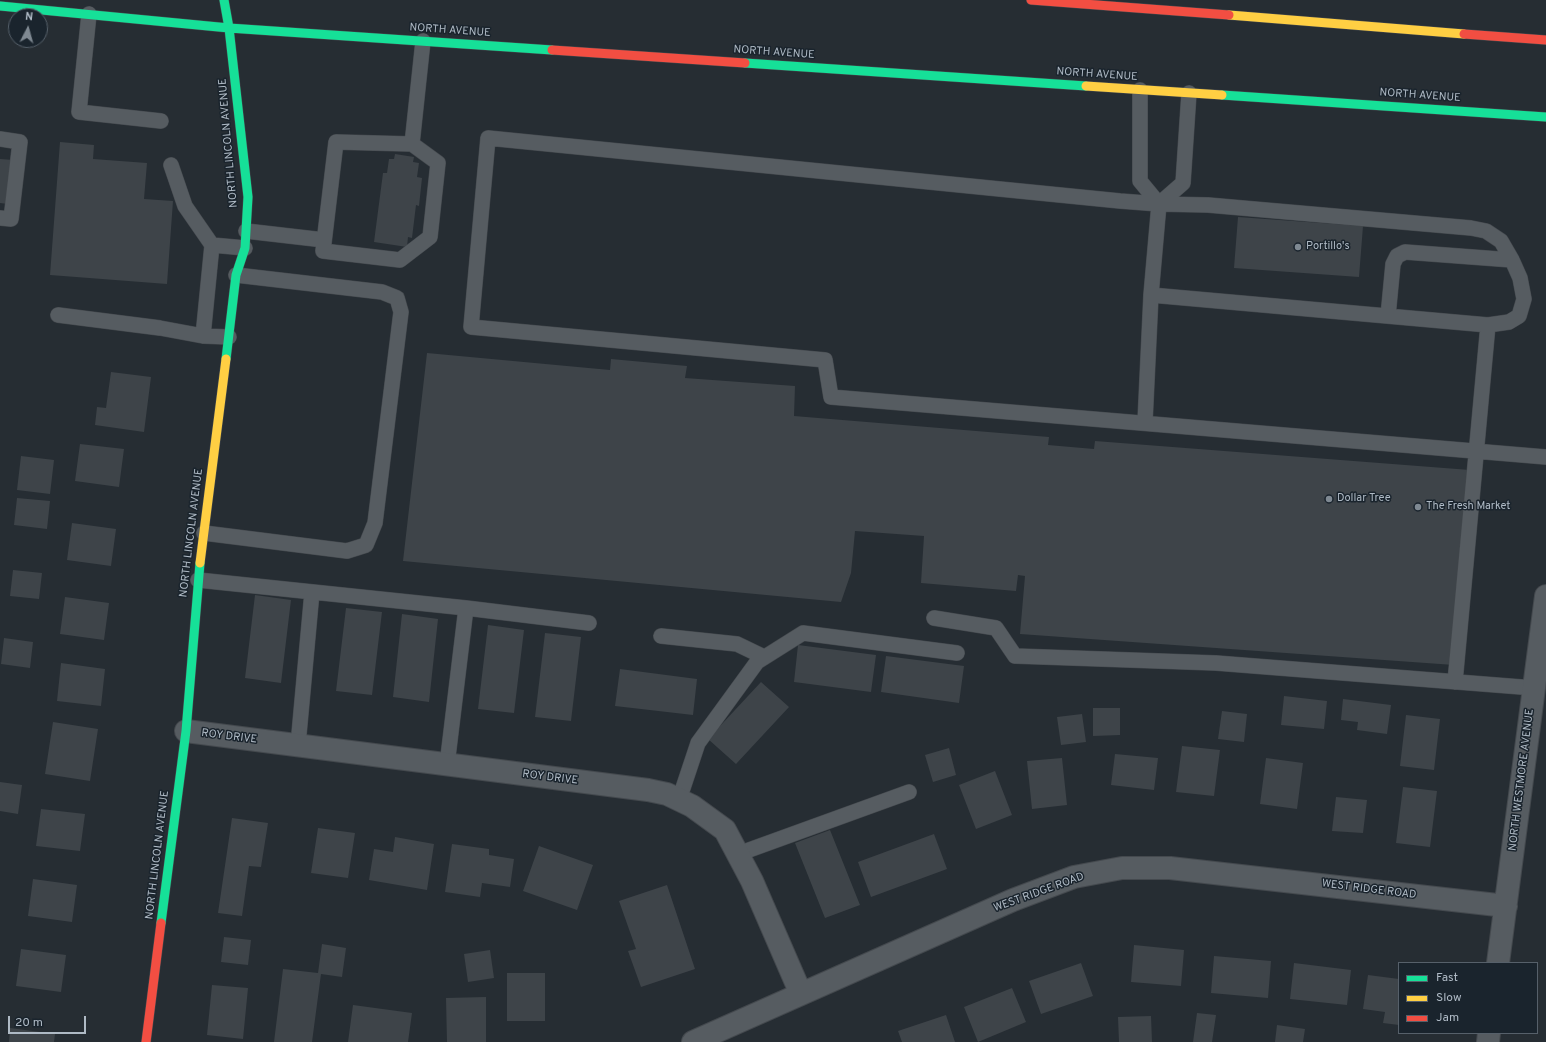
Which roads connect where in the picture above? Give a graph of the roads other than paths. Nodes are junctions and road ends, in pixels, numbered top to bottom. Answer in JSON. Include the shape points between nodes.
{"nodes":[{"id":1,"x":224,"y":0,"type":"edge"},
{"id":2,"x":1031,"y":0,"type":"edge"},
{"id":3,"x":1174,"y":5,"type":"edge"},
{"id":4,"x":0,"y":6,"type":"edge"},
{"id":5,"x":89,"y":14,"type":"junction"},
{"id":6,"x":229,"y":28,"type":"junction"},
{"id":7,"x":1546,"y":40,"type":"edge"},
{"id":8,"x":423,"y":41,"type":"junction"},
{"id":9,"x":1140,"y":90,"type":"junction"},
{"id":10,"x":1189,"y":93,"type":"junction"},
{"id":11,"x":1546,"y":117,"type":"edge"},
{"id":12,"x":161,"y":121,"type":"dead end"},
{"id":13,"x":0,"y":139,"type":"edge"},
{"id":14,"x":412,"y":144,"type":"junction"},
{"id":15,"x":171,"y":165,"type":"dead end"},
{"id":16,"x":1159,"y":204,"type":"junction"},
{"id":17,"x":0,"y":218,"type":"edge"},
{"id":18,"x":246,"y":231,"type":"junction"},
{"id":19,"x":324,"y":240,"type":"junction"},
{"id":20,"x":212,"y":245,"type":"junction"},
{"id":21,"x":245,"y":248,"type":"junction"},
{"id":22,"x":1512,"y":260,"type":"junction"},
{"id":23,"x":236,"y":275,"type":"junction"},
{"id":24,"x":1151,"y":295,"type":"junction"},
{"id":25,"x":58,"y":315,"type":"dead end"},
{"id":26,"x":1388,"y":316,"type":"junction"},
{"id":27,"x":1488,"y":325,"type":"junction"},
{"id":28,"x":203,"y":336,"type":"junction"},
{"id":29,"x":229,"y":337,"type":"junction"},
{"id":30,"x":1145,"y":422,"type":"junction"},
{"id":31,"x":1476,"y":451,"type":"junction"},
{"id":32,"x":1546,"y":456,"type":"edge"},
{"id":33,"x":204,"y":533,"type":"junction"},
{"id":34,"x":198,"y":580,"type":"junction"},
{"id":35,"x":312,"y":592,"type":"junction"},
{"id":36,"x":1546,"y":596,"type":"edge"},
{"id":37,"x":466,"y":608,"type":"junction"},
{"id":38,"x":934,"y":618,"type":"dead end"},
{"id":39,"x":589,"y":623,"type":"dead end"},
{"id":40,"x":661,"y":636,"type":"dead end"},
{"id":41,"x":957,"y":654,"type":"dead end"},
{"id":42,"x":764,"y":657,"type":"junction"},
{"id":43,"x":1455,"y":682,"type":"junction"},
{"id":44,"x":1534,"y":688,"type":"junction"},
{"id":45,"x":186,"y":731,"type":"junction"},
{"id":46,"x":298,"y":745,"type":"junction"},
{"id":47,"x":447,"y":764,"type":"junction"},
{"id":48,"x":909,"y":792,"type":"dead end"},
{"id":49,"x":679,"y":800,"type":"junction"},
{"id":50,"x":738,"y":854,"type":"junction"},
{"id":51,"x":1506,"y":906,"type":"junction"},
{"id":52,"x":1498,"y":962,"type":"edge"},
{"id":53,"x":801,"y":994,"type":"junction"},
{"id":54,"x":146,"y":1042,"type":"edge"},
{"id":55,"x":693,"y":1042,"type":"edge"}],
"edges":[{"from":1,"to":6,"type":"main road","name":"NORTH LINCOLN AVENUE"},
{"from":2,"to":3,"type":"main road"},
{"from":3,"to":7,"type":"main road"},
{"from":4,"to":5,"type":"main road","name":"NORTH AVENUE"},
{"from":5,"to":6,"type":"main road","name":"NORTH AVENUE"},
{"from":5,"to":12,"type":"lane","via":[[79,112]]},
{"from":6,"to":8,"type":"main road","name":"NORTH AVENUE"},
{"from":6,"to":18,"type":"main road","name":"NORTH LINCOLN AVENUE","via":[[248,197]]},
{"from":8,"to":9,"type":"main road","name":"NORTH AVENUE"},
{"from":8,"to":14,"type":"lane"},
{"from":9,"to":10,"type":"main road","name":"NORTH AVENUE"},
{"from":9,"to":16,"type":"lane","via":[[1140,181]]},
{"from":10,"to":11,"type":"main road","name":"NORTH AVENUE"},
{"from":10,"to":16,"type":"lane","via":[[1183,183]]},
{"from":13,"to":17,"type":"lane","via":[[20,142],[10,219]]},
{"from":14,"to":19,"type":"lane","via":[[336,142]]},
{"from":14,"to":19,"type":"lane","via":[[438,163],[430,237],[400,260],[323,251]]},
{"from":15,"to":20,"type":"lane","via":[[185,206]]},
{"from":16,"to":22,"type":"lane","via":[[1208,205],[1471,228],[1486,231],[1501,241]]},
{"from":16,"to":24,"type":"lane"},
{"from":16,"to":30,"type":"lane","via":[[488,138],[471,327],[825,360],[830,397]]},
{"from":18,"to":19,"type":"lane"},
{"from":18,"to":21,"type":"main road","name":"NORTH LINCOLN AVENUE"},
{"from":20,"to":21,"type":"lane"},
{"from":20,"to":28,"type":"lane"},
{"from":21,"to":23,"type":"main road","name":"NORTH LINCOLN AVENUE"},
{"from":22,"to":26,"type":"lane","via":[[1405,252],[1397,256],[1393,264]]},
{"from":22,"to":27,"type":"lane","via":[[1520,278],[1524,299],[1519,316],[1509,322]]},
{"from":23,"to":29,"type":"main road","name":"NORTH LINCOLN AVENUE"},
{"from":23,"to":33,"type":"lane","via":[[382,292],[397,298],[401,312],[375,523],[366,545],[347,552]]},
{"from":24,"to":26,"type":"lane"},
{"from":24,"to":30,"type":"lane"},
{"from":25,"to":28,"type":"lane"},
{"from":26,"to":27,"type":"lane"},
{"from":27,"to":31,"type":"lane"},
{"from":28,"to":29,"type":"lane"},
{"from":29,"to":33,"type":"main road","name":"NORTH LINCOLN AVENUE"},
{"from":30,"to":31,"type":"lane"},
{"from":31,"to":32,"type":"lane"},
{"from":31,"to":43,"type":"lane"},
{"from":33,"to":34,"type":"main road","name":"NORTH LINCOLN AVENUE"},
{"from":34,"to":35,"type":"lane"},
{"from":34,"to":45,"type":"main road","name":"NORTH LINCOLN AVENUE"},
{"from":35,"to":37,"type":"lane"},
{"from":35,"to":46,"type":"lane"},
{"from":36,"to":44,"type":"street","name":"NORTH WESTMORE AVENUE"},
{"from":37,"to":39,"type":"lane"},
{"from":37,"to":47,"type":"lane"},
{"from":38,"to":43,"type":"lane","via":[[996,628],[1015,656],[1216,663]]},
{"from":40,"to":42,"type":"lane","via":[[736,644]]},
{"from":41,"to":42,"type":"lane","via":[[803,633]]},
{"from":42,"to":49,"type":"lane","via":[[757,662],[698,743]]},
{"from":43,"to":44,"type":"lane"},
{"from":44,"to":51,"type":"street","name":"NORTH WESTMORE AVENUE"},
{"from":45,"to":46,"type":"street","name":"ROY DRIVE"},
{"from":45,"to":54,"type":"main road","name":"NORTH LINCOLN AVENUE"},
{"from":46,"to":47,"type":"street","name":"ROY DRIVE"},
{"from":47,"to":49,"type":"street","name":"ROY DRIVE","via":[[648,790],[667,794]]},
{"from":48,"to":50,"type":"lane"},
{"from":49,"to":50,"type":"street","name":"ROY DRIVE","via":[[692,806],[725,830]]},
{"from":50,"to":53,"type":"street","name":"ROY DRIVE"},
{"from":51,"to":52,"type":"street","name":"NORTH WESTMORE AVENUE"},
{"from":51,"to":53,"type":"street","name":"WEST RIDGE ROAD","via":[[1170,868],[1122,868],[1074,878],[1013,900]]},
{"from":53,"to":55,"type":"street","name":"WEST RIDGE ROAD"}]}
